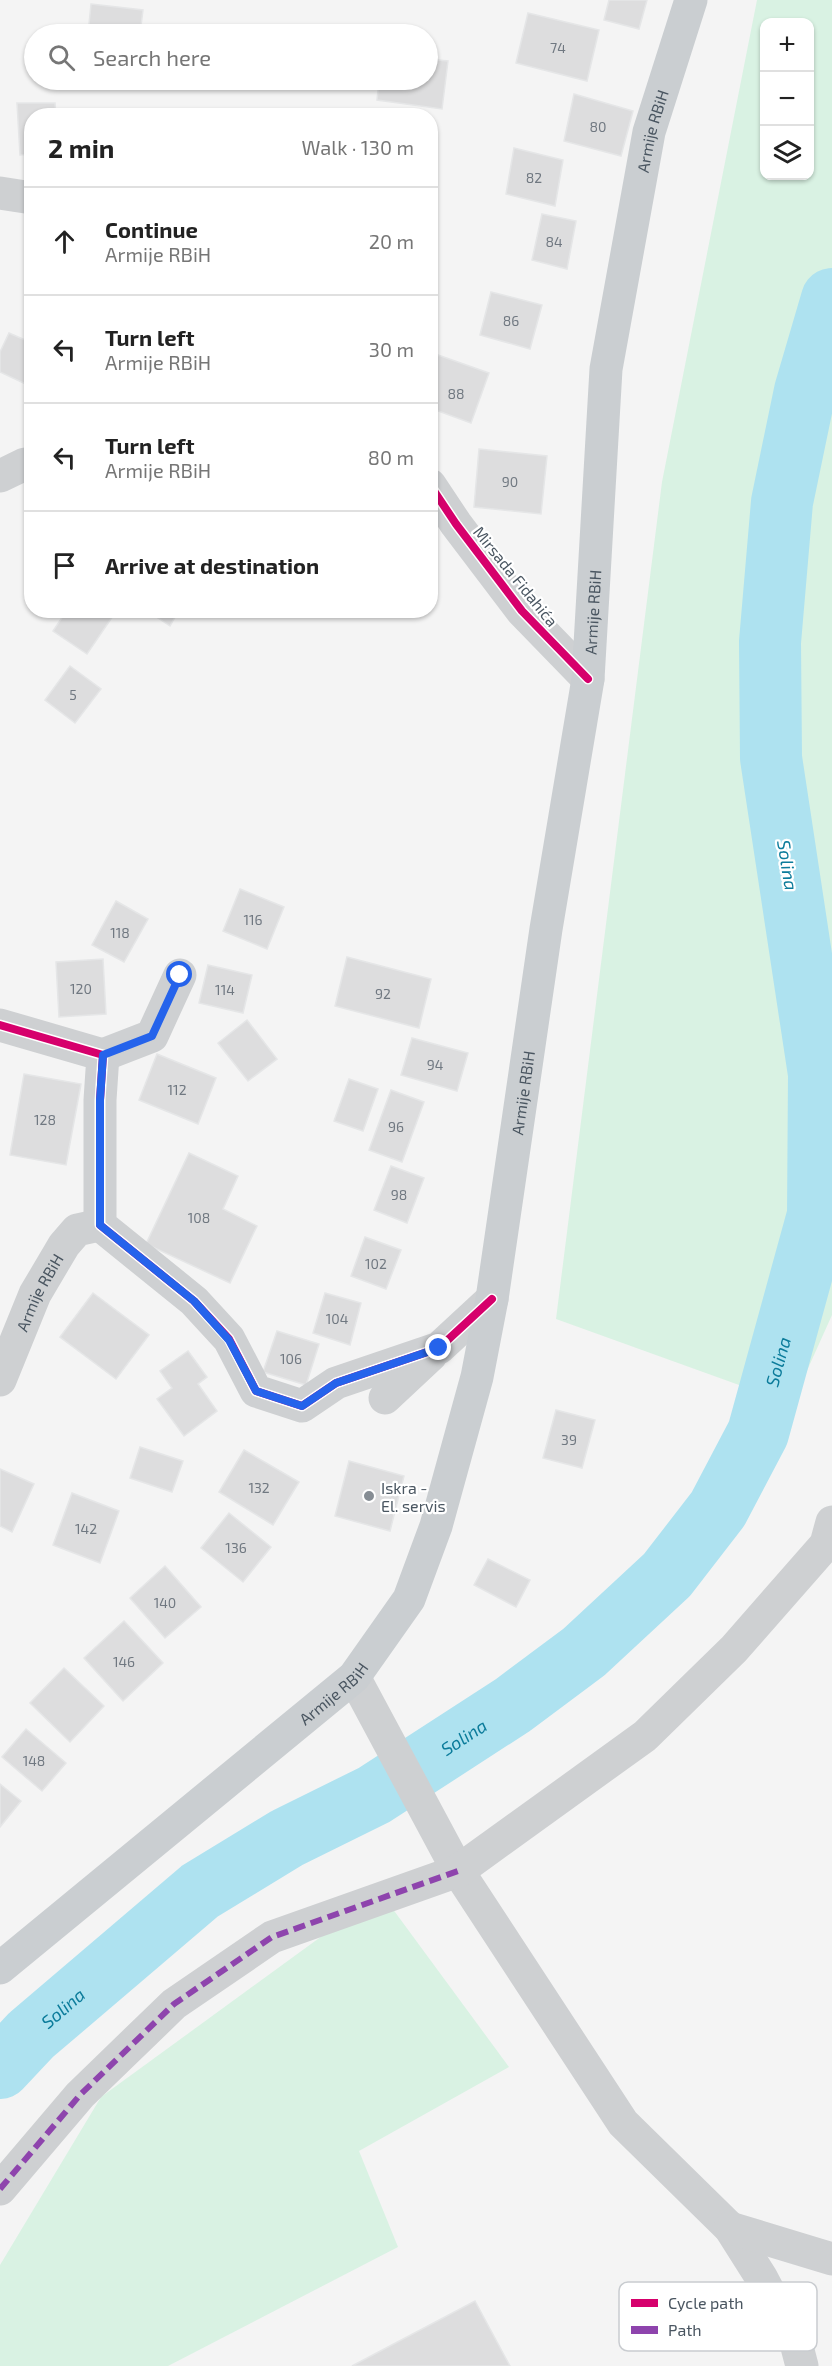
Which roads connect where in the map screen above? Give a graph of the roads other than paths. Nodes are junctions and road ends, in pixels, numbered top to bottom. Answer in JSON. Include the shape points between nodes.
{"nodes":[{"id":1,"x":691,"y":0,"type":"edge"},
{"id":2,"x":0,"y":193,"type":"edge"},
{"id":3,"x":24,"y":197,"type":"edge"},
{"id":4,"x":24,"y":465,"type":"edge"},
{"id":5,"x":0,"y":476,"type":"edge"},
{"id":6,"x":438,"y":496,"type":"edge"},
{"id":7,"x":588,"y":679,"type":"junction"},
{"id":8,"x":180,"y":975,"type":"dead end"},
{"id":9,"x":0,"y":1025,"type":"edge"},
{"id":10,"x":103,"y":1055,"type":"junction"},
{"id":11,"x":100,"y":1225,"type":"junction"},
{"id":12,"x":492,"y":1299,"type":"junction"},
{"id":13,"x":439,"y":1348,"type":"junction"},
{"id":14,"x":0,"y":1380,"type":"edge"},
{"id":15,"x":385,"y":1398,"type":"dead end"},
{"id":16,"x":832,"y":1522,"type":"edge"},
{"id":17,"x":354,"y":1677,"type":"junction"},
{"id":18,"x":458,"y":1871,"type":"junction"},
{"id":19,"x":0,"y":1968,"type":"edge"},
{"id":20,"x":0,"y":2189,"type":"edge"},
{"id":21,"x":730,"y":2228,"type":"junction"},
{"id":22,"x":832,"y":2259,"type":"edge"},
{"id":23,"x":764,"y":2282,"type":"edge"},
{"id":24,"x":798,"y":2351,"type":"edge"},
{"id":25,"x":802,"y":2366,"type":"edge"}],
"edges":[{"from":1,"to":7,"type":"main road","name":"Armije RBiH","via":[[649,132],[606,369]]},
{"from":2,"to":3,"type":"street"},
{"from":4,"to":5,"type":"street"},
{"from":6,"to":7,"type":"street","name":"Mirsada Fidahića","via":[[522,611]]},
{"from":7,"to":12,"type":"main road","name":"Armije RBiH","via":[[546,929]]},
{"from":8,"to":10,"type":"street","via":[[152,1036]]},
{"from":9,"to":10,"type":"street"},
{"from":10,"to":11,"type":"street"},
{"from":11,"to":13,"type":"street","via":[[194,1301],[229,1340],[256,1391],[302,1406],[336,1383]]},
{"from":11,"to":14,"type":"street","name":"Armije RBiH","via":[[77,1230],[64,1245],[35,1294]]},
{"from":12,"to":13,"type":"street"},
{"from":12,"to":17,"type":"main road","name":"Armije RBiH","via":[[477,1377],[436,1526],[409,1599]]},
{"from":13,"to":15,"type":"street"},
{"from":16,"to":18,"type":"street","via":[[826,1544],[780,1597],[734,1649],[645,1736]]},
{"from":17,"to":18,"type":"street"},
{"from":17,"to":19,"type":"main road","name":"Armije RBiH"},
{"from":18,"to":20,"type":"street","via":[[272,1937],[174,2004],[80,2095]]},
{"from":18,"to":21,"type":"street","via":[[623,2123]]},
{"from":21,"to":22,"type":"street"},
{"from":21,"to":23,"type":"street"},
{"from":24,"to":25,"type":"street"}]}
